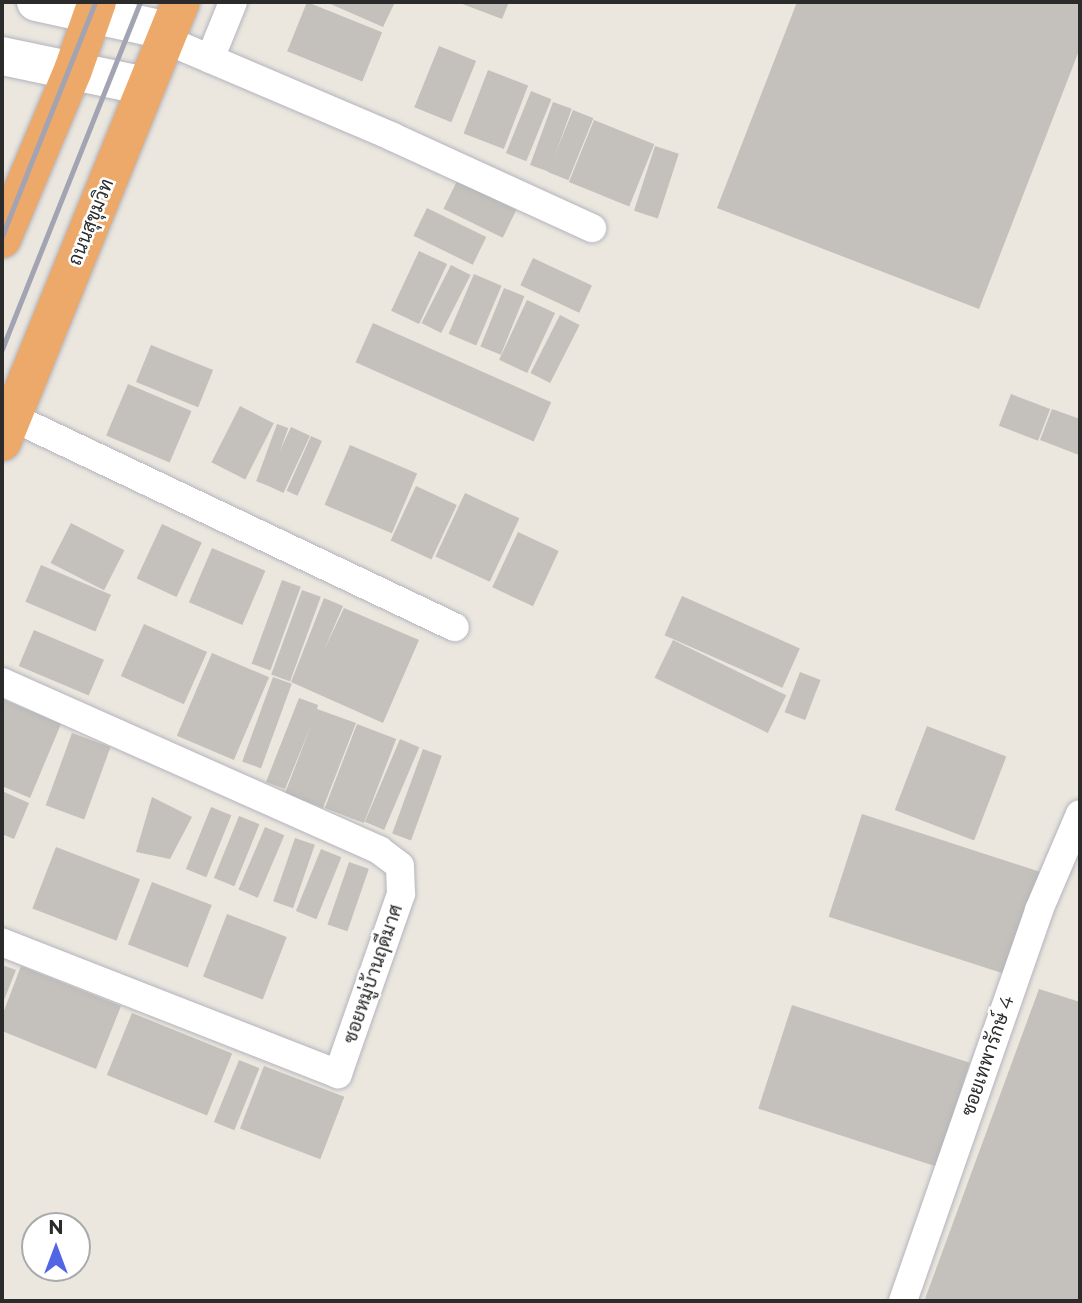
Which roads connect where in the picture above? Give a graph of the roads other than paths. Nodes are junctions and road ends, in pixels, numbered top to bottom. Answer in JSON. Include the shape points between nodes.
{"nodes":[{"id":1,"x":36,"y":2,"type":"edge"},
{"id":2,"x":233,"y":2,"type":"edge"},
{"id":3,"x":94,"y":8,"type":"edge"},
{"id":4,"x":172,"y":24,"type":"edge"},
{"id":5,"x":2,"y":55,"type":"edge"},
{"id":6,"x":209,"y":59,"type":"junction"},
{"id":7,"x":73,"y":71,"type":"junction"},
{"id":8,"x":146,"y":86,"type":"junction"},
{"id":9,"x":592,"y":228,"type":"dead end"},
{"id":10,"x":2,"y":239,"type":"edge"},
{"id":11,"x":7,"y":429,"type":"edge"},
{"id":12,"x":455,"y":627,"type":"dead end"},
{"id":13,"x":2,"y":682,"type":"edge"},
{"id":14,"x":1080,"y":814,"type":"edge"},
{"id":15,"x":2,"y":942,"type":"edge"},
{"id":16,"x":903,"y":1301,"type":"edge"}],
"edges":[{"from":1,"to":3,"type":"main road"},
{"from":2,"to":6,"type":"street"},
{"from":3,"to":4,"type":"main road"},
{"from":3,"to":7,"type":"highway"},
{"from":4,"to":6,"type":"street"},
{"from":4,"to":8,"type":"highway","name":"ถนนสุขุมวิท"},
{"from":5,"to":7,"type":"main road"},
{"from":6,"to":9,"type":"street"},
{"from":7,"to":8,"type":"main road"},
{"from":7,"to":10,"type":"highway"},
{"from":8,"to":11,"type":"highway","name":"ถนนสุขุมวิท"},
{"from":11,"to":12,"type":"street"},
{"from":13,"to":15,"type":"street","name":"ซอยหมู่บ้านฤดีมาศ","via":[[379,850],[400,866],[401,894],[338,1074]]},
{"from":14,"to":16,"type":"street","name":"ซอยเทพารักษ์ 4","via":[[1039,910]]}]}
